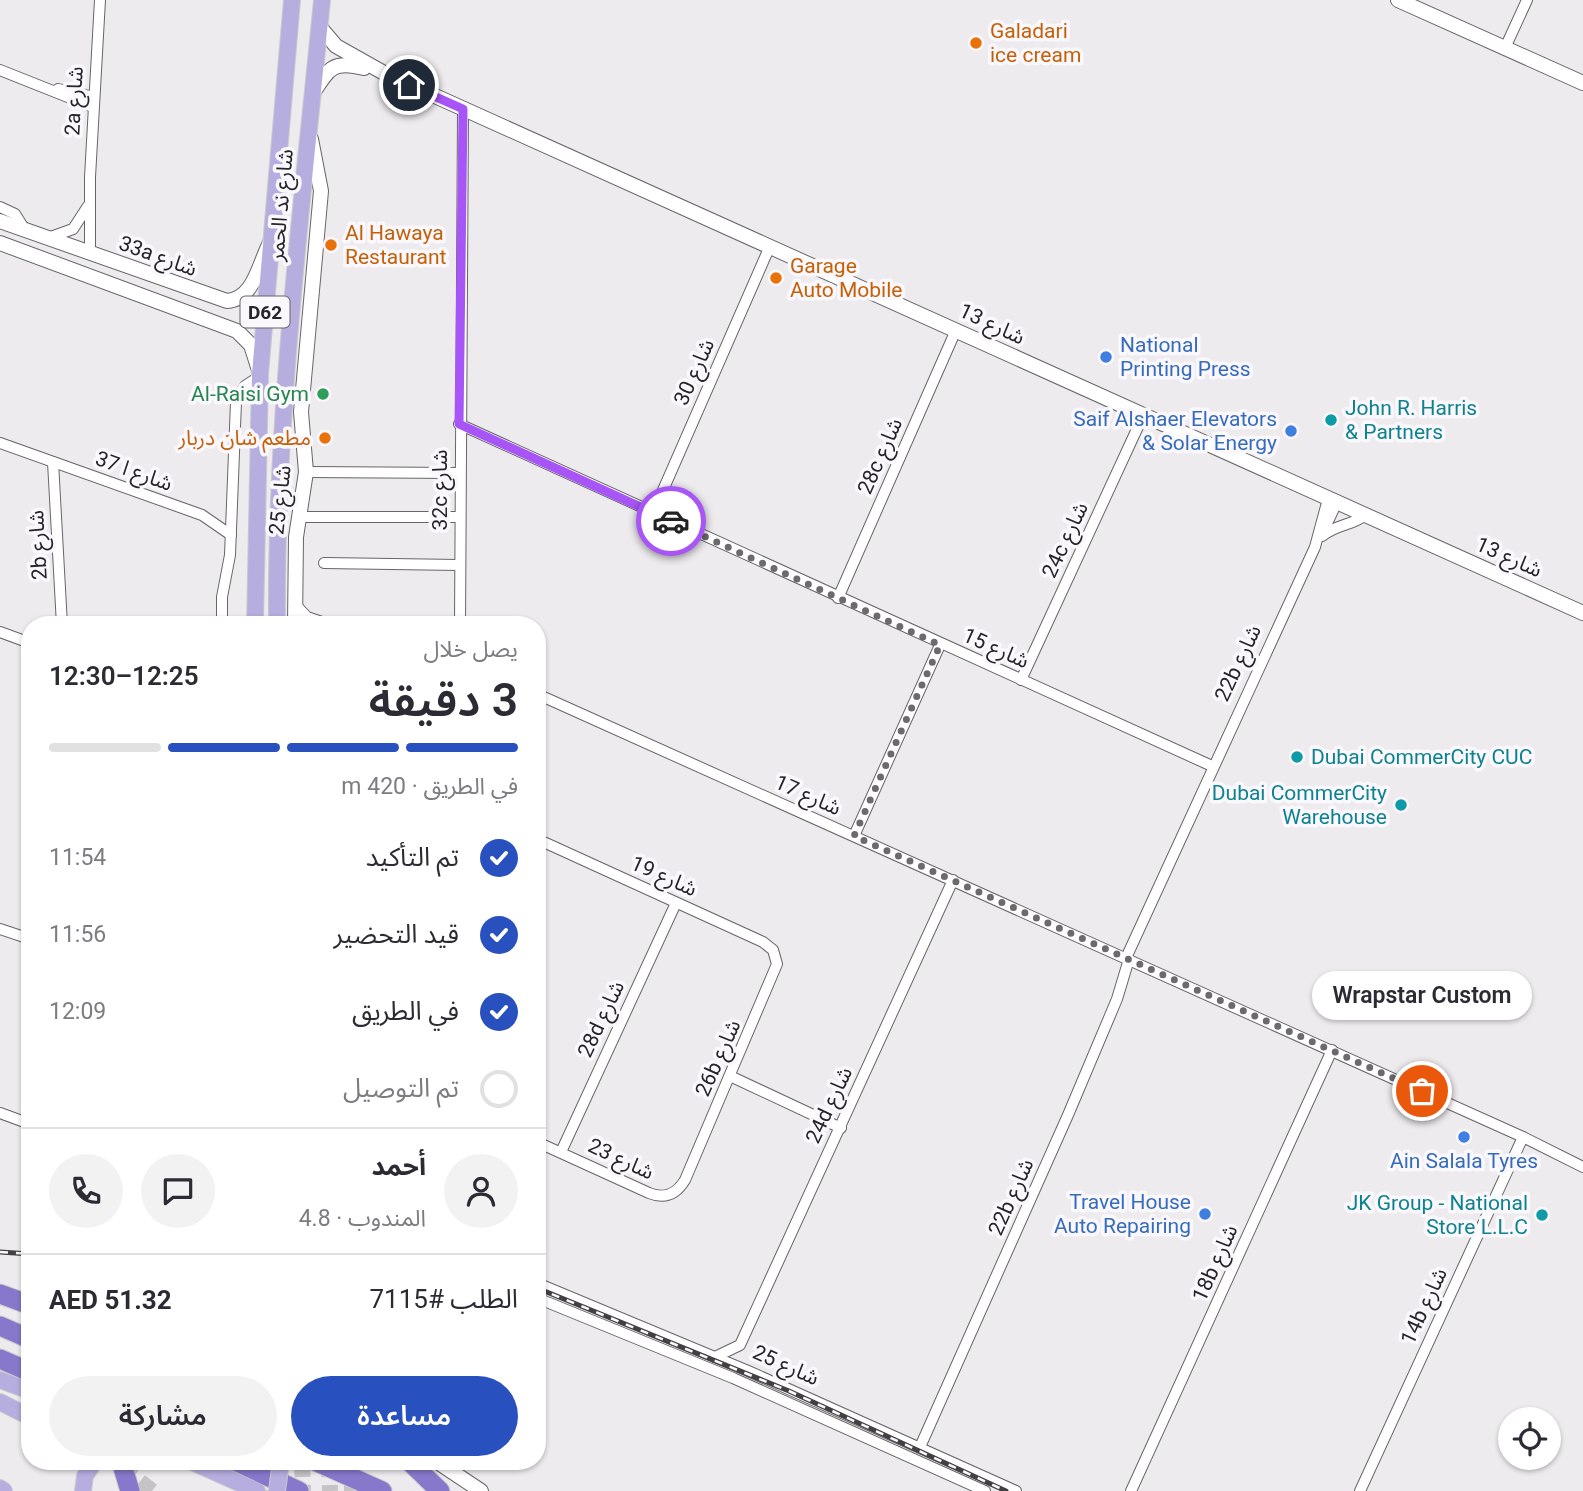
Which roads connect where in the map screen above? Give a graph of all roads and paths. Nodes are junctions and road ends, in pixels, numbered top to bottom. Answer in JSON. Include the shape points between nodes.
{"nodes":[{"id":1,"x":100,"y":0,"type":"edge"},
{"id":2,"x":292,"y":0,"type":"edge"},
{"id":3,"x":322,"y":0,"type":"edge"},
{"id":4,"x":1398,"y":0,"type":"edge"},
{"id":5,"x":1527,"y":0,"type":"edge"},
{"id":6,"x":319,"y":26,"type":"junction"},
{"id":7,"x":1505,"y":48,"type":"junction"},
{"id":8,"x":0,"y":70,"type":"edge"},
{"id":9,"x":384,"y":74,"type":"junction"},
{"id":10,"x":1583,"y":83,"type":"edge"},
{"id":11,"x":313,"y":93,"type":"junction"},
{"id":12,"x":93,"y":102,"type":"junction"},
{"id":13,"x":463,"y":109,"type":"junction"},
{"id":14,"x":309,"y":129,"type":"junction"},
{"id":15,"x":89,"y":204,"type":"junction"},
{"id":16,"x":0,"y":207,"type":"edge"},
{"id":17,"x":0,"y":221,"type":"edge"},
{"id":18,"x":25,"y":230,"type":"junction"},
{"id":19,"x":0,"y":237,"type":"edge"},
{"id":20,"x":47,"y":238,"type":"junction"},
{"id":21,"x":271,"y":241,"type":"junction"},
{"id":22,"x":0,"y":243,"type":"edge"},
{"id":23,"x":770,"y":246,"type":"junction"},
{"id":24,"x":90,"y":253,"type":"junction"},
{"id":25,"x":956,"y":330,"type":"junction"},
{"id":26,"x":260,"y":375,"type":"junction"},
{"id":27,"x":1143,"y":416,"type":"junction"},
{"id":28,"x":459,"y":424,"type":"junction"},
{"id":29,"x":0,"y":443,"type":"edge"},
{"id":30,"x":53,"y":463,"type":"junction"},
{"id":31,"x":306,"y":472,"type":"junction"},
{"id":32,"x":459,"y":473,"type":"junction"},
{"id":33,"x":1332,"y":500,"type":"junction"},
{"id":34,"x":231,"y":507,"type":"junction"},
{"id":35,"x":653,"y":513,"type":"junction"},
{"id":36,"x":1365,"y":515,"type":"junction"},
{"id":37,"x":202,"y":516,"type":"junction"},
{"id":38,"x":298,"y":517,"type":"junction"},
{"id":39,"x":459,"y":517,"type":"junction"},
{"id":40,"x":231,"y":535,"type":"junction"},
{"id":41,"x":1318,"y":542,"type":"junction"},
{"id":42,"x":324,"y":563,"type":"dead end"},
{"id":43,"x":459,"y":565,"type":"junction"},
{"id":44,"x":838,"y":598,"type":"junction"},
{"id":45,"x":295,"y":604,"type":"junction"},
{"id":46,"x":1583,"y":612,"type":"edge"},
{"id":47,"x":62,"y":616,"type":"edge"},
{"id":48,"x":222,"y":616,"type":"edge"},
{"id":49,"x":255,"y":616,"type":"edge"},
{"id":50,"x":277,"y":616,"type":"edge"},
{"id":51,"x":295,"y":616,"type":"edge"},
{"id":52,"x":306,"y":616,"type":"edge"},
{"id":53,"x":458,"y":616,"type":"edge"},
{"id":54,"x":0,"y":632,"type":"edge"},
{"id":55,"x":21,"y":640,"type":"edge"},
{"id":56,"x":940,"y":645,"type":"junction"},
{"id":57,"x":1021,"y":680,"type":"junction"},
{"id":58,"x":546,"y":698,"type":"edge"},
{"id":59,"x":1212,"y":766,"type":"junction"},
{"id":60,"x":854,"y":836,"type":"junction"},
{"id":61,"x":546,"y":843,"type":"edge"},
{"id":62,"x":953,"y":880,"type":"junction"},
{"id":63,"x":676,"y":903,"type":"junction"},
{"id":64,"x":0,"y":929,"type":"edge"},
{"id":65,"x":21,"y":936,"type":"edge"},
{"id":66,"x":773,"y":950,"type":"joint"},
{"id":67,"x":1127,"y":959,"type":"junction"},
{"id":68,"x":1332,"y":1050,"type":"junction"},
{"id":69,"x":730,"y":1076,"type":"junction"},
{"id":70,"x":0,"y":1113,"type":"edge"},
{"id":71,"x":21,"y":1121,"type":"edge"},
{"id":72,"x":841,"y":1128,"type":"junction"},
{"id":73,"x":1523,"y":1137,"type":"junction"},
{"id":74,"x":546,"y":1146,"type":"edge"},
{"id":75,"x":561,"y":1152,"type":"junction"},
{"id":76,"x":1583,"y":1160,"type":"edge"},
{"id":77,"x":1583,"y":1167,"type":"edge"},
{"id":78,"x":685,"y":1180,"type":"joint"},
{"id":79,"x":546,"y":1287,"type":"edge"},
{"id":80,"x":0,"y":1294,"type":"edge"},
{"id":81,"x":21,"y":1302,"type":"edge"},
{"id":82,"x":546,"y":1302,"type":"edge"},
{"id":83,"x":0,"y":1326,"type":"edge"},
{"id":84,"x":21,"y":1335,"type":"edge"},
{"id":85,"x":740,"y":1345,"type":"junction"},
{"id":86,"x":715,"y":1357,"type":"junction"},
{"id":87,"x":0,"y":1359,"type":"edge"},
{"id":88,"x":21,"y":1368,"type":"edge"},
{"id":89,"x":746,"y":1370,"type":"junction"},
{"id":90,"x":0,"y":1380,"type":"edge"},
{"id":91,"x":21,"y":1388,"type":"edge"},
{"id":92,"x":0,"y":1402,"type":"edge"},
{"id":93,"x":21,"y":1412,"type":"edge"},
{"id":94,"x":920,"y":1447,"type":"junction"},
{"id":95,"x":89,"y":1470,"type":"edge"},
{"id":96,"x":124,"y":1470,"type":"edge"},
{"id":97,"x":209,"y":1470,"type":"edge"},
{"id":98,"x":254,"y":1470,"type":"edge"},
{"id":99,"x":280,"y":1470,"type":"edge"},
{"id":100,"x":335,"y":1470,"type":"edge"},
{"id":101,"x":418,"y":1470,"type":"edge"},
{"id":102,"x":450,"y":1470,"type":"edge"},
{"id":103,"x":83,"y":1491,"type":"edge"},
{"id":104,"x":130,"y":1491,"type":"edge"},
{"id":105,"x":257,"y":1491,"type":"edge"},
{"id":106,"x":277,"y":1491,"type":"edge"},
{"id":107,"x":299,"y":1491,"type":"edge"},
{"id":108,"x":382,"y":1491,"type":"edge"},
{"id":109,"x":440,"y":1491,"type":"edge"},
{"id":110,"x":481,"y":1491,"type":"edge"},
{"id":111,"x":985,"y":1491,"type":"edge"},
{"id":112,"x":1016,"y":1491,"type":"edge"},
{"id":113,"x":1131,"y":1491,"type":"edge"},
{"id":114,"x":1360,"y":1491,"type":"edge"}],
"edges":[{"from":1,"to":12,"type":"street","name":"2a شارع"},
{"from":2,"to":21,"type":"main road","name":"شارع ند الحمر","number":"D62"},
{"from":3,"to":6,"type":"main road","name":"شارع ند الحمر","number":"D62"},
{"from":4,"to":7,"type":"street"},
{"from":5,"to":7,"type":"street"},
{"from":6,"to":9,"type":"street","name":"شارع 13","via":[[337,46]]},
{"from":6,"to":11,"type":"main road","name":"شارع ند الحمر","number":"D62"},
{"from":7,"to":10,"type":"street"},
{"from":8,"to":12,"type":"street"},
{"from":9,"to":11,"type":"street","name":"شارع 13","via":[[348,64],[336,66]]},
{"from":9,"to":13,"type":"street","name":"شارع 13"},
{"from":11,"to":14,"type":"main road","name":"شارع ند الحمر","number":"D62"},
{"from":12,"to":15,"type":"street","name":"2a شارع"},
{"from":13,"to":23,"type":"street","name":"شارع 13"},
{"from":13,"to":28,"type":"street","name":"32c شارع"},
{"from":14,"to":31,"type":"street","name":"شارع 25","via":[[321,191],[301,412]]},
{"from":14,"to":50,"type":"main road","name":"شارع ند الحمر","number":"D62","via":[[284,395]]},
{"from":15,"to":20,"type":"street","via":[[73,229]]},
{"from":15,"to":24,"type":"street","name":"2a شارع"},
{"from":16,"to":18,"type":"street","via":[[15,214]]},
{"from":17,"to":18,"type":"street","name":"33a شارع"},
{"from":18,"to":20,"type":"street","name":"33a شارع"},
{"from":19,"to":24,"type":"street","via":[[79,263]]},
{"from":20,"to":24,"type":"street","name":"33a شارع"},
{"from":21,"to":24,"type":"street","name":"33a شارع","via":[[250,288],[228,302]]},
{"from":21,"to":26,"type":"main road","name":"شارع ند الحمر","number":"D62"},
{"from":22,"to":26,"type":"street","name":"33a شارع","via":[[237,331],[251,345]]},
{"from":23,"to":25,"type":"street","name":"شارع 13"},
{"from":23,"to":35,"type":"street","name":"شارع 30"},
{"from":25,"to":27,"type":"street","name":"شارع 13"},
{"from":25,"to":44,"type":"street","name":"28c شارع"},
{"from":26,"to":34,"type":"street","via":[[245,386],[236,402]]},
{"from":26,"to":49,"type":"main road","name":"شارع ند الحمر","number":"D62"},
{"from":27,"to":33,"type":"street","name":"شارع 13"},
{"from":27,"to":57,"type":"street","name":"24c شارع"},
{"from":28,"to":32,"type":"street","name":"32c شارع"},
{"from":28,"to":35,"type":"street","name":"شارع 15"},
{"from":29,"to":30,"type":"street","name":"شارع ا 37"},
{"from":30,"to":37,"type":"street","name":"شارع ا 37"},
{"from":30,"to":47,"type":"street","name":"2b شارع"},
{"from":31,"to":32,"type":"street"},
{"from":31,"to":38,"type":"street","name":"شارع 25"},
{"from":32,"to":39,"type":"street","name":"32c شارع"},
{"from":33,"to":36,"type":"street","name":"شارع 13"},
{"from":33,"to":41,"type":"street","name":"22b شارع"},
{"from":34,"to":37,"type":"street","via":[[218,515]]},
{"from":34,"to":40,"type":"street"},
{"from":35,"to":44,"type":"street","name":"شارع 15"},
{"from":36,"to":41,"type":"street","via":[[1335,526]]},
{"from":36,"to":46,"type":"street","name":"شارع 13"},
{"from":37,"to":40,"type":"street","name":"شارع ا 37"},
{"from":38,"to":39,"type":"street"},
{"from":38,"to":45,"type":"street","name":"شارع 25"},
{"from":39,"to":43,"type":"street","name":"32c شارع"},
{"from":40,"to":48,"type":"street"},
{"from":41,"to":59,"type":"street","name":"22b شارع"},
{"from":42,"to":43,"type":"street"},
{"from":43,"to":53,"type":"street","name":"32c شارع"},
{"from":44,"to":56,"type":"street","name":"شارع 15"},
{"from":45,"to":51,"type":"street","name":"شارع 25"},
{"from":45,"to":52,"type":"street"},
{"from":54,"to":55,"type":"street"},
{"from":56,"to":57,"type":"street","name":"شارع 15"},
{"from":56,"to":60,"type":"street"},
{"from":57,"to":59,"type":"street","name":"شارع 15"},
{"from":58,"to":60,"type":"street","name":"شارع 17"},
{"from":59,"to":67,"type":"street","name":"22b شارع"},
{"from":60,"to":62,"type":"street","name":"شارع 17"},
{"from":61,"to":63,"type":"street","name":"شارع 19"},
{"from":62,"to":67,"type":"street","name":"شارع 17"},
{"from":62,"to":72,"type":"street","name":"24d شارع"},
{"from":63,"to":66,"type":"street","name":"شارع 19"},
{"from":63,"to":75,"type":"street","name":"28d شارع"},
{"from":64,"to":65,"type":"street"},
{"from":66,"to":69,"type":"street","name":"26b شارع","via":[[776,972]]},
{"from":67,"to":68,"type":"street","name":"شارع 17"},
{"from":67,"to":94,"type":"street","name":"22b شارع","via":[[1117,999],[1068,1115]]},
{"from":68,"to":73,"type":"street","name":"شارع 17"},
{"from":68,"to":113,"type":"street","name":"18b شارع"},
{"from":69,"to":72,"type":"street"},
{"from":69,"to":78,"type":"street","name":"26b شارع"},
{"from":70,"to":71,"type":"street"},
{"from":72,"to":85,"type":"street","name":"24d شارع"},
{"from":73,"to":76,"type":"street","name":"شارع 17"},
{"from":73,"to":77,"type":"street","name":"شارع 17"},
{"from":73,"to":114,"type":"street","name":"14b شارع"},
{"from":74,"to":75,"type":"street","name":"شارع 23"},
{"from":75,"to":78,"type":"street","name":"شارع 23","via":[[657,1196],[676,1192]]},
{"from":79,"to":86,"type":"street","name":"شارع 25"},
{"from":80,"to":81,"type":"highway"},
{"from":82,"to":111,"type":"street","name":"شارع 25","via":[[733,1378]]},
{"from":83,"to":84,"type":"highway"},
{"from":85,"to":86,"type":"street"},
{"from":85,"to":89,"type":"street"},
{"from":86,"to":89,"type":"street","name":"شارع 25"},
{"from":87,"to":88,"type":"highway"},
{"from":89,"to":94,"type":"street","name":"شارع 25"},
{"from":90,"to":91,"type":"main road"},
{"from":92,"to":93,"type":"main road"},
{"from":94,"to":112,"type":"street","name":"شارع 25"},
{"from":95,"to":103,"type":"main road"},
{"from":96,"to":104,"type":"highway","bridge":true},
{"from":97,"to":105,"type":"main road"},
{"from":98,"to":107,"type":"highway"},
{"from":99,"to":106,"type":"main road","bridge":true},
{"from":100,"to":108,"type":"highway"},
{"from":101,"to":109,"type":"highway"},
{"from":102,"to":110,"type":"street"}]}
